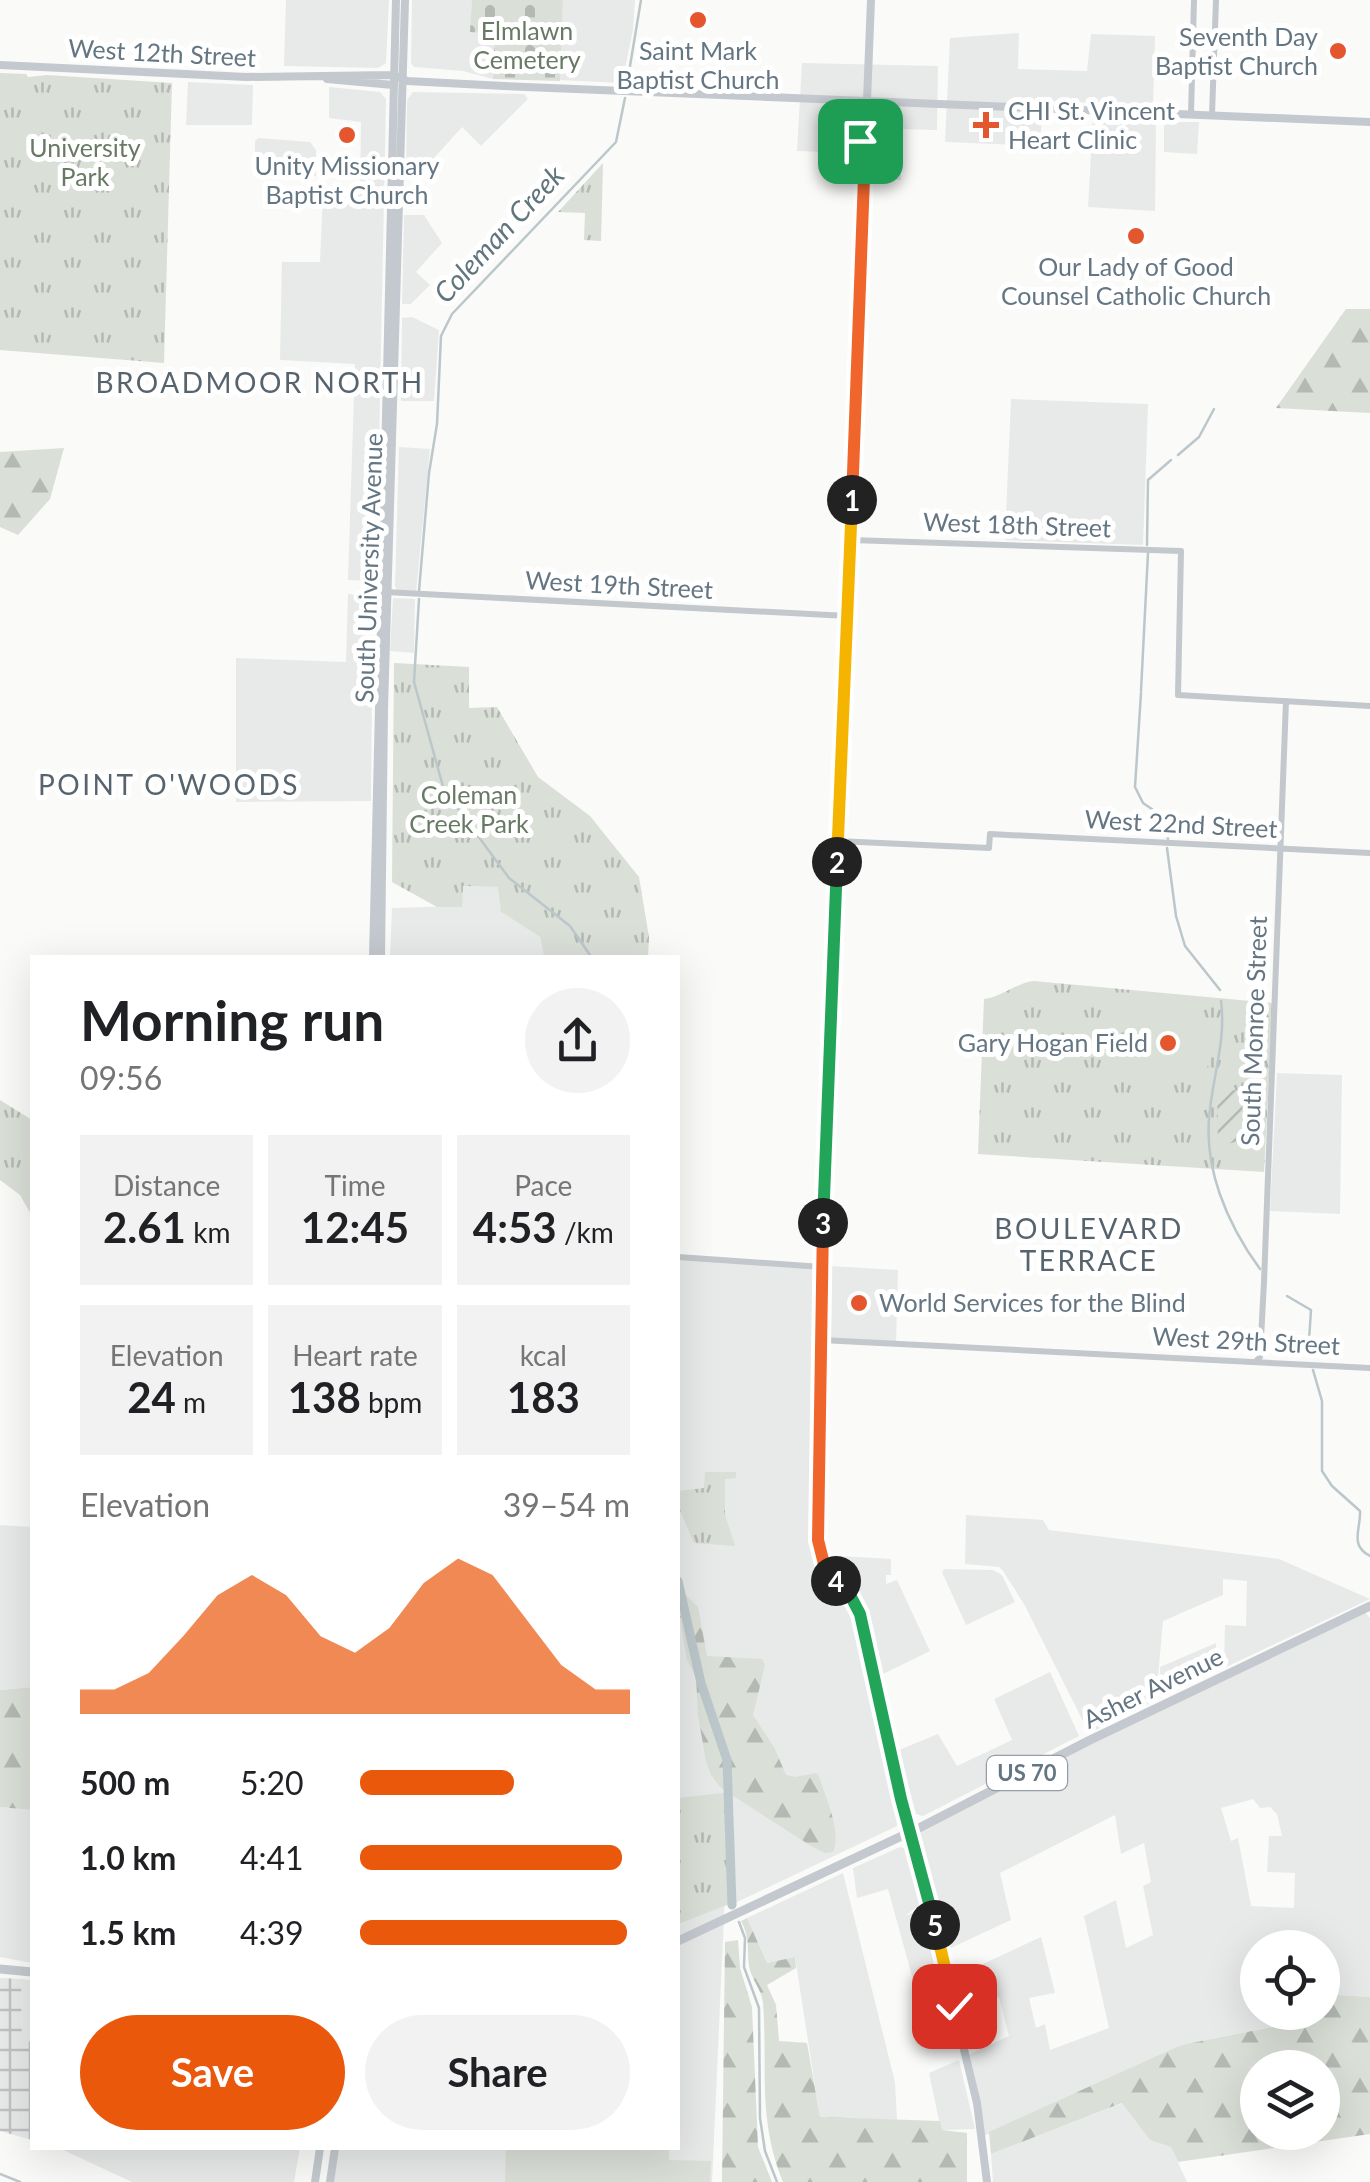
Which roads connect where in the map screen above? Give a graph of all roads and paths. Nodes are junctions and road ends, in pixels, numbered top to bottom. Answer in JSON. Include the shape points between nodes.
{"nodes":[{"id":1,"x":396,"y":0,"type":"edge"},
{"id":2,"x":406,"y":0,"type":"edge"},
{"id":3,"x":871,"y":0,"type":"edge"},
{"id":4,"x":1194,"y":0,"type":"edge"},
{"id":5,"x":1216,"y":0,"type":"edge"},
{"id":6,"x":0,"y":65,"type":"edge"},
{"id":7,"x":393,"y":75,"type":"junction"},
{"id":8,"x":323,"y":77,"type":"junction"},
{"id":9,"x":402,"y":80,"type":"junction"},
{"id":10,"x":392,"y":86,"type":"junction"},
{"id":11,"x":866,"y":101,"type":"junction"},
{"id":12,"x":1191,"y":114,"type":"junction"},
{"id":13,"x":1212,"y":115,"type":"junction"},
{"id":14,"x":1370,"y":122,"type":"edge"},
{"id":15,"x":851,"y":540,"type":"junction"},
{"id":16,"x":384,"y":592,"type":"junction"},
{"id":17,"x":848,"y":616,"type":"junction"},
{"id":18,"x":1286,"y":700,"type":"junction"},
{"id":19,"x":1370,"y":706,"type":"edge"},
{"id":20,"x":837,"y":841,"type":"junction"},
{"id":21,"x":1280,"y":849,"type":"junction"},
{"id":22,"x":1370,"y":853,"type":"edge"},
{"id":23,"x":377,"y":955,"type":"edge"},
{"id":24,"x":680,"y":1257,"type":"edge"},
{"id":25,"x":822,"y":1267,"type":"junction"},
{"id":26,"x":821,"y":1340,"type":"junction"},
{"id":27,"x":1256,"y":1361,"type":"junction"},
{"id":28,"x":1370,"y":1368,"type":"edge"},
{"id":29,"x":1370,"y":1606,"type":"edge"},
{"id":30,"x":911,"y":1832,"type":"junction"},
{"id":31,"x":680,"y":1938,"type":"edge"},
{"id":32,"x":0,"y":1970,"type":"edge"},
{"id":33,"x":30,"y":1972,"type":"edge"},
{"id":34,"x":320,"y":2150,"type":"edge"},
{"id":35,"x":335,"y":2150,"type":"edge"},
{"id":36,"x":315,"y":2182,"type":"edge"},
{"id":37,"x":330,"y":2182,"type":"edge"},
{"id":38,"x":987,"y":2182,"type":"edge"}],
"edges":[{"from":1,"to":7,"type":"main road","name":"South University Avenue"},
{"from":2,"to":9,"type":"main road","name":"South University Avenue"},
{"from":3,"to":11,"type":"main road"},
{"from":4,"to":12,"type":"street"},
{"from":5,"to":13,"type":"street"},
{"from":6,"to":8,"type":"main road","name":"West 12th Street"},
{"from":7,"to":8,"type":"main road","name":"West 12th Street"},
{"from":7,"to":9,"type":"main road","name":"West 12th Street"},
{"from":7,"to":10,"type":"main road","name":"South University Avenue"},
{"from":8,"to":10,"type":"main road","name":"West 12th Street"},
{"from":9,"to":10,"type":"main road"},
{"from":9,"to":11,"type":"main road","name":"West 12th Street"},
{"from":9,"to":16,"type":"main road","name":"South University Avenue"},
{"from":10,"to":16,"type":"main road","name":"South University Avenue"},
{"from":11,"to":12,"type":"main road","name":"West 12th Street"},
{"from":11,"to":15,"type":"street","via":[[870,171],[864,178]]},
{"from":12,"to":13,"type":"main road","name":"West 12th Street"},
{"from":13,"to":14,"type":"main road","name":"West 12th Street"},
{"from":15,"to":17,"type":"street"},
{"from":15,"to":18,"type":"street","name":"West 18th Street","via":[[1182,551],[1178,695]]},
{"from":16,"to":17,"type":"street","name":"West 19th Street"},
{"from":16,"to":23,"type":"main road","name":"South University Avenue"},
{"from":17,"to":20,"type":"street"},
{"from":18,"to":19,"type":"street"},
{"from":18,"to":21,"type":"street","name":"South Monroe Street"},
{"from":20,"to":21,"type":"street","name":"West 22nd Street","via":[[989,848],[990,834]]},
{"from":20,"to":25,"type":"street"},
{"from":21,"to":22,"type":"street","name":"West 22nd Street"},
{"from":21,"to":27,"type":"street","name":"South Monroe Street"},
{"from":24,"to":25,"type":"street"},
{"from":25,"to":26,"type":"street"},
{"from":26,"to":27,"type":"street","name":"West 29th Street"},
{"from":26,"to":30,"type":"street","via":[[818,1546],[860,1614]]},
{"from":27,"to":28,"type":"street","name":"West 29th Street"},
{"from":29,"to":30,"type":"main road","name":"Asher Avenue","number":"US 70"},
{"from":30,"to":31,"type":"main road","name":"Asher Avenue","number":"US 70"},
{"from":30,"to":38,"type":"main road","via":[[960,2030]]},
{"from":32,"to":33,"type":"main road"},
{"from":34,"to":36,"type":"main road"},
{"from":35,"to":37,"type":"main road"}]}
